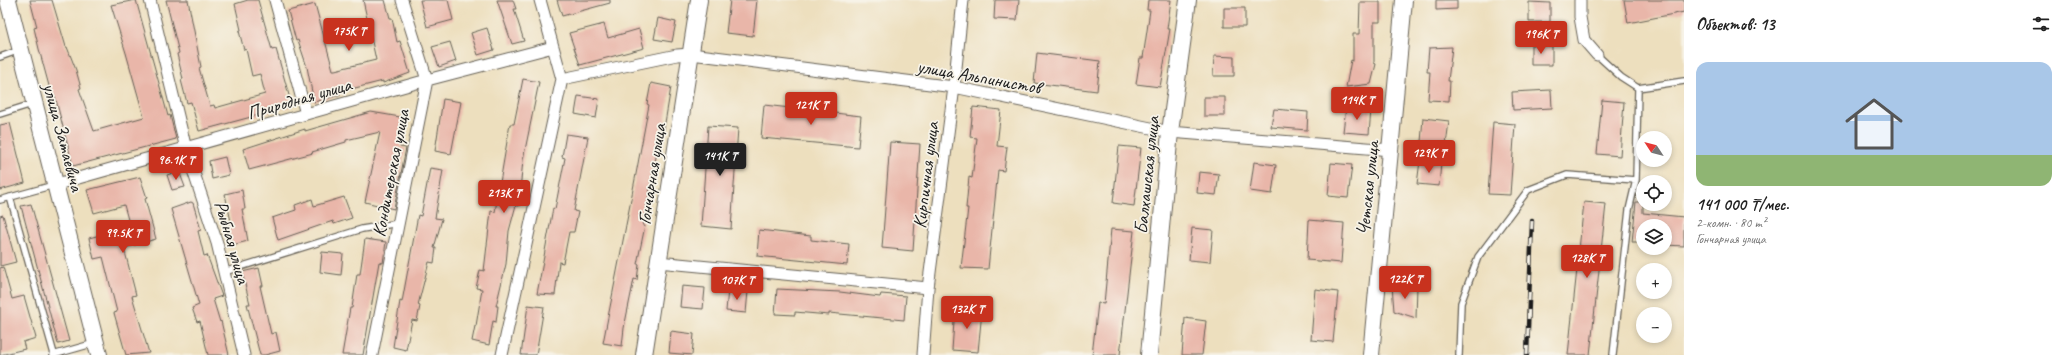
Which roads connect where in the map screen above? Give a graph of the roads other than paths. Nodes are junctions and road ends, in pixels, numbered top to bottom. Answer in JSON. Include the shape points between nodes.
{"nodes":[{"id":1,"x":8,"y":0,"type":"edge"},
{"id":2,"x":150,"y":0,"type":"edge"},
{"id":3,"x":275,"y":0,"type":"edge"},
{"id":4,"x":402,"y":0,"type":"edge"},
{"id":5,"x":540,"y":0,"type":"edge"},
{"id":6,"x":699,"y":0,"type":"edge"},
{"id":7,"x":963,"y":0,"type":"edge"},
{"id":8,"x":1188,"y":0,"type":"edge"},
{"id":9,"x":1404,"y":0,"type":"edge"},
{"id":10,"x":1580,"y":0,"type":"edge"},
{"id":11,"x":553,"y":47,"type":"junction"},
{"id":12,"x":20,"y":50,"type":"junction"},
{"id":13,"x":691,"y":54,"type":"junction"},
{"id":14,"x":1597,"y":55,"type":"joint"},
{"id":15,"x":0,"y":56,"type":"edge"},
{"id":16,"x":562,"y":79,"type":"junction"},
{"id":17,"x":427,"y":80,"type":"junction"},
{"id":18,"x":1684,"y":80,"type":"edge"},
{"id":19,"x":954,"y":87,"type":"junction"},
{"id":20,"x":1638,"y":88,"type":"junction"},
{"id":21,"x":34,"y":104,"type":"junction"},
{"id":22,"x":0,"y":114,"type":"edge"},
{"id":23,"x":306,"y":114,"type":"junction"},
{"id":24,"x":1170,"y":132,"type":"junction"},
{"id":25,"x":186,"y":148,"type":"junction"},
{"id":26,"x":1391,"y":150,"type":"junction"},
{"id":27,"x":1636,"y":175,"type":"edge"},
{"id":28,"x":1636,"y":180,"type":"joint"},
{"id":29,"x":56,"y":184,"type":"junction"},
{"id":30,"x":10,"y":197,"type":"junction"},
{"id":31,"x":0,"y":200,"type":"edge"},
{"id":32,"x":399,"y":223,"type":"junction"},
{"id":33,"x":658,"y":262,"type":"junction"},
{"id":34,"x":224,"y":272,"type":"junction"},
{"id":35,"x":928,"y":288,"type":"junction"},
{"id":36,"x":97,"y":349,"type":"edge"},
{"id":37,"x":54,"y":355,"type":"edge"},
{"id":38,"x":244,"y":355,"type":"edge"},
{"id":39,"x":372,"y":355,"type":"edge"},
{"id":40,"x":502,"y":355,"type":"edge"},
{"id":41,"x":644,"y":355,"type":"edge"},
{"id":42,"x":923,"y":355,"type":"edge"},
{"id":43,"x":1149,"y":355,"type":"edge"},
{"id":44,"x":1371,"y":355,"type":"edge"},
{"id":45,"x":1459,"y":355,"type":"edge"},
{"id":46,"x":1613,"y":355,"type":"edge"}],
"edges":[{"from":1,"to":12,"type":"street","name":"улица Затаевича"},
{"from":2,"to":25,"type":"street","name":"Рыбная улица"},
{"from":3,"to":23,"type":"street"},
{"from":4,"to":17,"type":"street","name":"Кондитерская улица"},
{"from":5,"to":11,"type":"street"},
{"from":6,"to":13,"type":"street","name":"Гончарная улица"},
{"from":7,"to":19,"type":"street","name":"Кирпичная улица"},
{"from":8,"to":24,"type":"street","name":"Балхашская улица"},
{"from":9,"to":26,"type":"street","name":"Четская улица"},
{"from":10,"to":14,"type":"street","via":[[1584,40]]},
{"from":11,"to":16,"type":"street"},
{"from":11,"to":17,"type":"street","name":"Природная улица"},
{"from":12,"to":15,"type":"lane"},
{"from":12,"to":21,"type":"street","name":"улица Затаевича"},
{"from":13,"to":16,"type":"street","name":"улица Альпинистов"},
{"from":13,"to":19,"type":"street","name":"улица Альпинистов"},
{"from":13,"to":33,"type":"street","name":"Гончарная улица"},
{"from":14,"to":20,"type":"lane","via":[[1621,77]]},
{"from":16,"to":40,"type":"street"},
{"from":17,"to":23,"type":"street","name":"Природная улица"},
{"from":17,"to":32,"type":"street","name":"Кондитерская улица"},
{"from":18,"to":20,"type":"lane"},
{"from":19,"to":24,"type":"street","name":"улица Альпинистов"},
{"from":19,"to":35,"type":"street","name":"Кирпичная улица"},
{"from":20,"to":27,"type":"lane"},
{"from":21,"to":22,"type":"lane"},
{"from":21,"to":29,"type":"street","name":"улица Затаевича"},
{"from":23,"to":25,"type":"street","name":"Природная улица"},
{"from":24,"to":26,"type":"street","name":"улица Альпинистов"},
{"from":24,"to":43,"type":"street","name":"Балхашская улица"},
{"from":25,"to":29,"type":"street","name":"Природная улица"},
{"from":25,"to":34,"type":"street","name":"Рыбная улица"},
{"from":26,"to":44,"type":"street","name":"Четская улица"},
{"from":28,"to":45,"type":"lane","via":[[1567,175],[1528,190],[1478,257],[1461,303]]},
{"from":28,"to":46,"type":"lane","via":[[1629,210]]},
{"from":29,"to":30,"type":"lane"},
{"from":29,"to":36,"type":"street","name":"улица Затаевича"},
{"from":30,"to":31,"type":"lane"},
{"from":30,"to":37,"type":"lane"},
{"from":32,"to":34,"type":"lane","via":[[362,229]]},
{"from":32,"to":39,"type":"street","name":"Кондитерская улица"},
{"from":33,"to":35,"type":"street"},
{"from":33,"to":41,"type":"street","name":"Гончарная улица"},
{"from":34,"to":38,"type":"street","name":"Рыбная улица"},
{"from":35,"to":42,"type":"street","name":"Кирпичная улица"},
{"from":36,"to":37,"type":"lane"}]}
